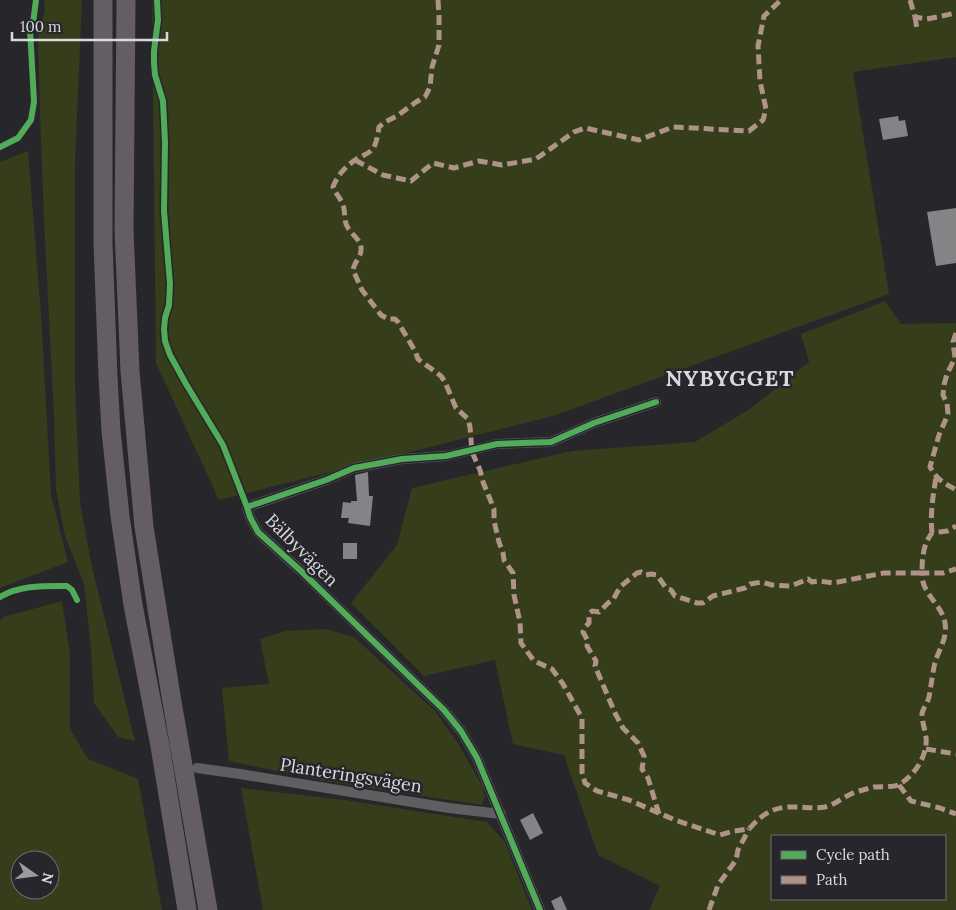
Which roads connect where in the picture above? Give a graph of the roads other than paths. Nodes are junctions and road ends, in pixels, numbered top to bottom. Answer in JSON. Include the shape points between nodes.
{"nodes":[{"id":1,"x":103,"y":0,"type":"edge"},
{"id":2,"x":126,"y":0,"type":"edge"},
{"id":3,"x":656,"y":402,"type":"dead end"},
{"id":4,"x":197,"y":768,"type":"dead end"},
{"id":5,"x":501,"y":814,"type":"junction"},
{"id":6,"x":187,"y":910,"type":"edge"},
{"id":7,"x":208,"y":910,"type":"edge"},
{"id":8,"x":540,"y":910,"type":"edge"}],
"edges":[{"from":1,"to":6,"type":"highway","via":[[103,243],[111,431],[133,605]]},
{"from":2,"to":7,"type":"highway","via":[[124,230],[130,371],[144,527]]},
{"from":3,"to":5,"type":"street","name":"Bälbyvägen","via":[[551,442],[497,444],[446,456],[402,459],[354,468],[247,507],[258,532],[451,718],[478,758]]},
{"from":4,"to":5,"type":"street","name":"Planteringsvägen"},
{"from":5,"to":8,"type":"street","name":"Bälbyvägen"}]}
